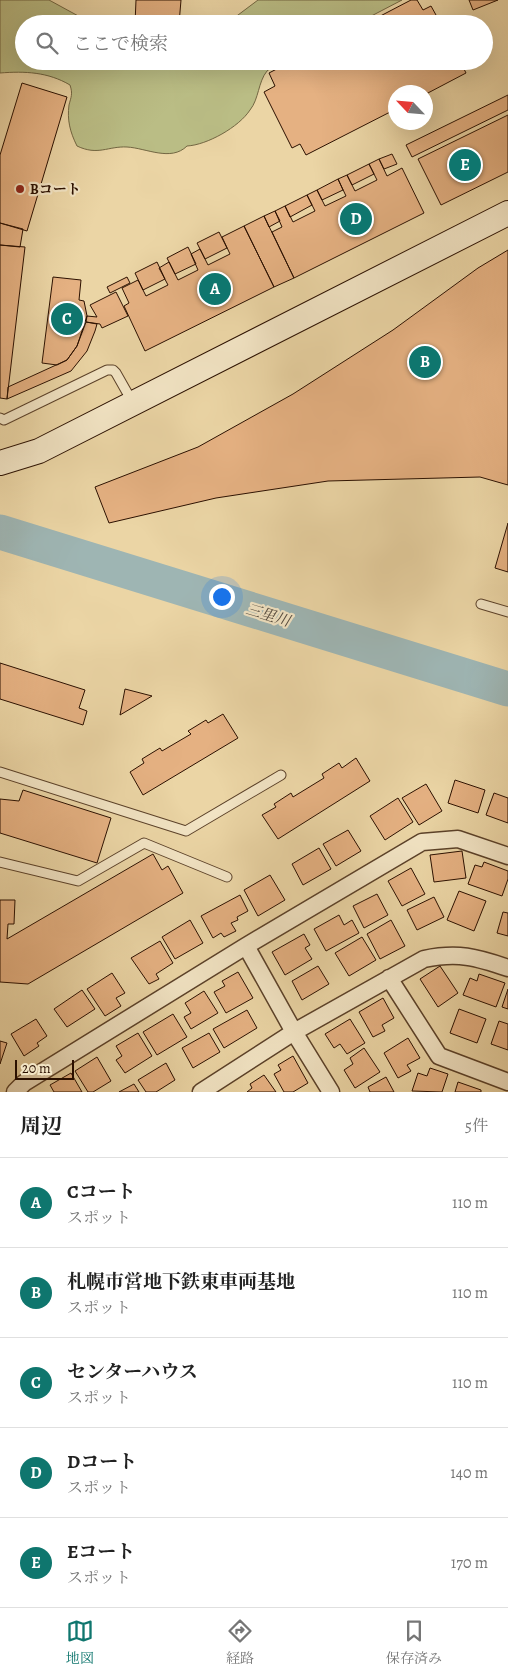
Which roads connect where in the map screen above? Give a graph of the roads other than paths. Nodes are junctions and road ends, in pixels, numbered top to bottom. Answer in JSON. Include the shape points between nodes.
{"nodes":[{"id":1,"x":508,"y":213,"type":"edge"},
{"id":2,"x":133,"y":403,"type":"junction"},
{"id":3,"x":0,"y":418,"type":"edge"},
{"id":4,"x":0,"y":463,"type":"edge"},
{"id":5,"x":481,"y":604,"type":"dead end"},
{"id":6,"x":508,"y":612,"type":"edge"},
{"id":7,"x":0,"y":772,"type":"edge"},
{"id":8,"x":280,"y":775,"type":"dead end"},
{"id":9,"x":508,"y":856,"type":"edge"},
{"id":10,"x":0,"y":862,"type":"edge"},
{"id":11,"x":227,"y":876,"type":"dead end"},
{"id":12,"x":246,"y":946,"type":"junction"},
{"id":13,"x":508,"y":968,"type":"edge"},
{"id":14,"x":389,"y":978,"type":"junction"},
{"id":15,"x":294,"y":1032,"type":"junction"},
{"id":16,"x":508,"y":1082,"type":"edge"},
{"id":17,"x":15,"y":1092,"type":"edge"},
{"id":18,"x":201,"y":1092,"type":"edge"},
{"id":19,"x":331,"y":1092,"type":"edge"}],
"edges":[{"from":1,"to":2,"type":"street"},
{"from":2,"to":3,"type":"lane","via":[[116,372],[107,370],[4,420]]},
{"from":2,"to":4,"type":"street","via":[[39,451]]},
{"from":5,"to":6,"type":"lane"},
{"from":7,"to":8,"type":"lane","via":[[186,831]]},
{"from":9,"to":12,"type":"street","via":[[458,839],[422,842]]},
{"from":10,"to":11,"type":"lane","via":[[78,881],[144,843]]},
{"from":12,"to":15,"type":"street"},
{"from":12,"to":17,"type":"street","via":[[24,1082]]},
{"from":13,"to":14,"type":"street","via":[[471,956],[444,955],[424,959]]},
{"from":14,"to":15,"type":"street"},
{"from":14,"to":16,"type":"street","via":[[439,1056]]},
{"from":15,"to":18,"type":"street"},
{"from":15,"to":19,"type":"street"}]}
